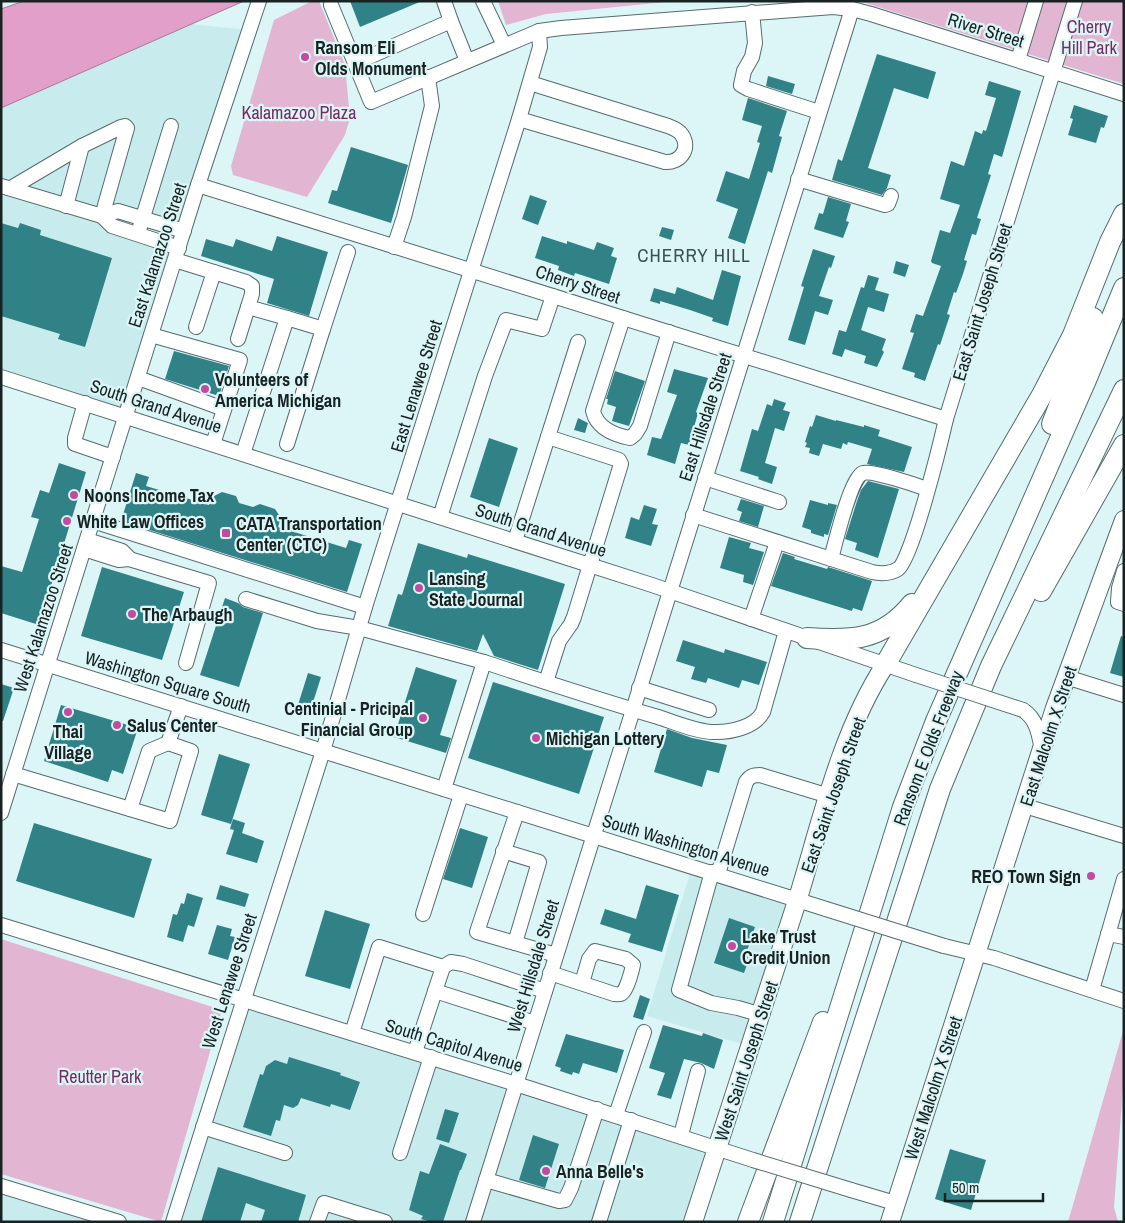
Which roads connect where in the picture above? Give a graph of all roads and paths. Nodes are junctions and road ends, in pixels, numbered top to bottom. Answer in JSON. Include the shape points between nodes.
{"nodes":[{"id":1,"x":259,"y":1,"type":"edge"},
{"id":2,"x":444,"y":1,"type":"edge"},
{"id":3,"x":483,"y":1,"type":"edge"},
{"id":4,"x":1036,"y":1,"type":"edge"},
{"id":5,"x":1075,"y":1,"type":"edge"},
{"id":6,"x":331,"y":5,"type":"dead end"},
{"id":7,"x":852,"y":9,"type":"junction"},
{"id":8,"x":752,"y":12,"type":"junction"},
{"id":9,"x":451,"y":20,"type":"junction"},
{"id":10,"x":539,"y":31,"type":"junction"},
{"id":11,"x":504,"y":45,"type":"junction"},
{"id":12,"x":1018,"y":60,"type":"junction"},
{"id":13,"x":467,"y":61,"type":"junction"},
{"id":14,"x":354,"y":62,"type":"junction"},
{"id":15,"x":1052,"y":71,"type":"junction"},
{"id":16,"x":428,"y":77,"type":"junction"},
{"id":17,"x":530,"y":82,"type":"junction"},
{"id":18,"x":1124,"y":94,"type":"edge"},
{"id":19,"x":819,"y":112,"type":"junction"},
{"id":20,"x":518,"y":118,"type":"junction"},
{"id":21,"x":171,"y":126,"type":"dead end"},
{"id":22,"x":82,"y":146,"type":"junction"},
{"id":23,"x":798,"y":179,"type":"junction"},
{"id":24,"x":198,"y":185,"type":"junction"},
{"id":25,"x":6,"y":187,"type":"edge"},
{"id":26,"x":891,"y":196,"type":"dead end"},
{"id":27,"x":66,"y":206,"type":"junction"},
{"id":28,"x":1124,"y":214,"type":"edge"},
{"id":29,"x":102,"y":216,"type":"junction"},
{"id":30,"x":143,"y":218,"type":"junction"},
{"id":31,"x":1124,"y":229,"type":"edge"},
{"id":32,"x":184,"y":231,"type":"junction"},
{"id":33,"x":137,"y":234,"type":"junction"},
{"id":34,"x":394,"y":247,"type":"junction"},
{"id":35,"x":348,"y":252,"type":"dead end"},
{"id":36,"x":177,"y":254,"type":"junction"},
{"id":37,"x":471,"y":270,"type":"junction"},
{"id":38,"x":214,"y":272,"type":"junction"},
{"id":39,"x":1124,"y":288,"type":"edge"},
{"id":40,"x":553,"y":296,"type":"junction"},
{"id":41,"x":248,"y":307,"type":"junction"},
{"id":42,"x":287,"y":318,"type":"junction"},
{"id":43,"x":623,"y":318,"type":"junction"},
{"id":44,"x":196,"y":327,"type":"dead end"},
{"id":45,"x":323,"y":329,"type":"junction"},
{"id":46,"x":669,"y":332,"type":"junction"},
{"id":47,"x":151,"y":334,"type":"junction"},
{"id":48,"x":238,"y":339,"type":"dead end"},
{"id":49,"x":578,"y":342,"type":"dead end"},
{"id":50,"x":745,"y":356,"type":"junction"},
{"id":51,"x":1,"y":377,"type":"edge"},
{"id":52,"x":138,"y":378,"type":"junction"},
{"id":53,"x":1124,"y":390,"type":"edge"},
{"id":54,"x":85,"y":403,"type":"junction"},
{"id":55,"x":224,"y":409,"type":"junction"},
{"id":56,"x":126,"y":416,"type":"junction"},
{"id":57,"x":946,"y":419,"type":"junction"},
{"id":58,"x":548,"y":437,"type":"junction"},
{"id":59,"x":213,"y":444,"type":"junction"},
{"id":60,"x":288,"y":444,"type":"dead end"},
{"id":61,"x":1124,"y":445,"type":"edge"},
{"id":62,"x":243,"y":454,"type":"junction"},
{"id":63,"x":113,"y":457,"type":"junction"},
{"id":64,"x":705,"y":478,"type":"junction"},
{"id":65,"x":927,"y":488,"type":"junction"},
{"id":66,"x":779,"y":502,"type":"dead end"},
{"id":67,"x":399,"y":503,"type":"junction"},
{"id":68,"x":693,"y":515,"type":"junction"},
{"id":69,"x":440,"y":517,"type":"junction"},
{"id":70,"x":1124,"y":520,"type":"edge"},
{"id":71,"x":93,"y":521,"type":"junction"},
{"id":72,"x":965,"y":526,"type":"junction"},
{"id":73,"x":515,"y":541,"type":"junction"},
{"id":74,"x":777,"y":542,"type":"junction"},
{"id":75,"x":86,"y":544,"type":"junction"},
{"id":76,"x":831,"y":559,"type":"junction"},
{"id":77,"x":590,"y":566,"type":"junction"},
{"id":78,"x":1118,"y":568,"type":"edge"},
{"id":79,"x":670,"y":592,"type":"junction"},
{"id":80,"x":246,"y":599,"type":"dead end"},
{"id":81,"x":1124,"y":604,"type":"edge"},
{"id":82,"x":366,"y":607,"type":"junction"},
{"id":83,"x":751,"y":620,"type":"junction"},
{"id":84,"x":359,"y":628,"type":"junction"},
{"id":85,"x":786,"y":631,"type":"junction"},
{"id":86,"x":807,"y":638,"type":"junction"},
{"id":87,"x":972,"y":639,"type":"junction"},
{"id":88,"x":1,"y":650,"type":"edge"},
{"id":89,"x":484,"y":662,"type":"junction"},
{"id":90,"x":186,"y":663,"type":"dead end"},
{"id":91,"x":48,"y":664,"type":"junction"},
{"id":92,"x":881,"y":671,"type":"junction"},
{"id":93,"x":1066,"y":677,"type":"junction"},
{"id":94,"x":546,"y":682,"type":"junction"},
{"id":95,"x":639,"y":688,"type":"junction"},
{"id":96,"x":1124,"y":695,"type":"edge"},
{"id":97,"x":181,"y":706,"type":"junction"},
{"id":98,"x":632,"y":710,"type":"junction"},
{"id":99,"x":709,"y":710,"type":"dead end"},
{"id":100,"x":168,"y":743,"type":"junction"},
{"id":101,"x":323,"y":751,"type":"junction"},
{"id":102,"x":1042,"y":751,"type":"junction"},
{"id":103,"x":13,"y":774,"type":"junction"},
{"id":104,"x":444,"y":789,"type":"junction"},
{"id":105,"x":940,"y":789,"type":"junction"},
{"id":106,"x":462,"y":795,"type":"junction"},
{"id":107,"x":829,"y":796,"type":"junction"},
{"id":108,"x":1025,"y":806,"type":"junction"},
{"id":109,"x":904,"y":807,"type":"junction"},
{"id":110,"x":130,"y":809,"type":"junction"},
{"id":111,"x":517,"y":812,"type":"junction"},
{"id":112,"x":1,"y":813,"type":"edge"},
{"id":113,"x":593,"y":836,"type":"junction"},
{"id":114,"x":1124,"y":836,"type":"edge"},
{"id":115,"x":503,"y":851,"type":"junction"},
{"id":116,"x":715,"y":873,"type":"junction"},
{"id":117,"x":1124,"y":879,"type":"edge"},
{"id":118,"x":797,"y":899,"type":"junction"},
{"id":119,"x":423,"y":914,"type":"dead end"},
{"id":120,"x":1,"y":925,"type":"edge"},
{"id":121,"x":1108,"y":934,"type":"junction"},
{"id":122,"x":1124,"y":937,"type":"edge"},
{"id":123,"x":515,"y":943,"type":"junction"},
{"id":124,"x":976,"y":954,"type":"junction"},
{"id":125,"x":556,"y":955,"type":"junction"},
{"id":126,"x":443,"y":967,"type":"junction"},
{"id":127,"x":550,"y":973,"type":"junction"},
{"id":128,"x":582,"y":983,"type":"junction"},
{"id":129,"x":1092,"y":990,"type":"junction"},
{"id":130,"x":435,"y":991,"type":"junction"},
{"id":131,"x":545,"y":991,"type":"junction"},
{"id":132,"x":242,"y":1000,"type":"junction"},
{"id":133,"x":1124,"y":1001,"type":"edge"},
{"id":134,"x":870,"y":1004,"type":"junction"},
{"id":135,"x":762,"y":1015,"type":"junction"},
{"id":136,"x":535,"y":1023,"type":"junction"},
{"id":137,"x":644,"y":1032,"type":"dead end"},
{"id":138,"x":352,"y":1033,"type":"junction"},
{"id":139,"x":414,"y":1052,"type":"junction"},
{"id":140,"x":430,"y":1057,"type":"junction"},
{"id":141,"x":698,"y":1071,"type":"dead end"},
{"id":142,"x":516,"y":1084,"type":"junction"},
{"id":143,"x":597,"y":1109,"type":"junction"},
{"id":144,"x":616,"y":1115,"type":"junction"},
{"id":145,"x":631,"y":1120,"type":"junction"},
{"id":146,"x":202,"y":1127,"type":"junction"},
{"id":147,"x":681,"y":1135,"type":"junction"},
{"id":148,"x":717,"y":1148,"type":"junction"},
{"id":149,"x":285,"y":1153,"type":"dead end"},
{"id":150,"x":400,"y":1153,"type":"dead end"},
{"id":151,"x":486,"y":1180,"type":"junction"},
{"id":152,"x":1,"y":1186,"type":"edge"},
{"id":153,"x":895,"y":1203,"type":"junction"},
{"id":154,"x":85,"y":1217,"type":"edge"},
{"id":155,"x":119,"y":1222,"type":"edge"},
{"id":156,"x":173,"y":1222,"type":"edge"},
{"id":157,"x":317,"y":1222,"type":"edge"},
{"id":158,"x":385,"y":1222,"type":"edge"},
{"id":159,"x":473,"y":1222,"type":"edge"},
{"id":160,"x":599,"y":1222,"type":"edge"},
{"id":161,"x":693,"y":1222,"type":"edge"},
{"id":162,"x":748,"y":1222,"type":"edge"},
{"id":163,"x":773,"y":1222,"type":"edge"},
{"id":164,"x":800,"y":1222,"type":"edge"},
{"id":165,"x":813,"y":1222,"type":"edge"},
{"id":166,"x":890,"y":1222,"type":"edge"}],
"edges":[{"from":1,"to":24,"type":"street","name":"East Kalamazoo Street"},
{"from":2,"to":9,"type":"street"},
{"from":3,"to":11,"type":"street"},
{"from":4,"to":12,"type":"street"},
{"from":5,"to":15,"type":"street","name":"East Saint Joseph Street"},
{"from":6,"to":14,"type":"street"},
{"from":7,"to":8,"type":"street","name":"River Street","via":[[833,7]]},
{"from":7,"to":12,"type":"street","name":"River Street"},
{"from":7,"to":19,"type":"street","name":"East Hillsdale Street"},
{"from":8,"to":10,"type":"street","name":"River Street"},
{"from":8,"to":19,"type":"street","via":[[754,50],[740,85]]},
{"from":9,"to":13,"type":"street"},
{"from":9,"to":14,"type":"street"},
{"from":10,"to":11,"type":"street","name":"River Street"},
{"from":10,"to":17,"type":"street","name":"East Lenawee Street","via":[[540,47]]},
{"from":11,"to":13,"type":"street","name":"River Street"},
{"from":12,"to":15,"type":"street","name":"River Street"},
{"from":13,"to":16,"type":"street","name":"River Street"},
{"from":14,"to":16,"type":"street","name":"River Street","via":[[371,102]]},
{"from":15,"to":18,"type":"street","name":"River Street"},
{"from":15,"to":57,"type":"street","name":"East Saint Joseph Street"},
{"from":16,"to":34,"type":"street","via":[[432,106]]},
{"from":17,"to":20,"type":"street","name":"East Lenawee Street"},
{"from":17,"to":20,"type":"street","via":[[668,126],[682,134],[684,152],[676,161],[665,162]]},
{"from":19,"to":23,"type":"street","name":"East Hillsdale Street"},
{"from":20,"to":37,"type":"street","name":"East Lenawee Street"},
{"from":21,"to":30,"type":"street"},
{"from":22,"to":25,"type":"street"},
{"from":22,"to":27,"type":"street"},
{"from":22,"to":29,"type":"street","via":[[121,127],[127,128]]},
{"from":23,"to":26,"type":"street","via":[[885,205]]},
{"from":23,"to":50,"type":"street","name":"East Hillsdale Street"},
{"from":24,"to":32,"type":"street","name":"East Kalamazoo Street"},
{"from":24,"to":34,"type":"street","name":"Cherry Street"},
{"from":25,"to":27,"type":"street"},
{"from":27,"to":29,"type":"street"},
{"from":28,"to":72,"type":"highway","via":[[1056,368]]},
{"from":29,"to":30,"type":"street","via":[[118,211]]},
{"from":29,"to":33,"type":"street","via":[[112,226]]},
{"from":30,"to":32,"type":"street"},
{"from":30,"to":33,"type":"street"},
{"from":31,"to":87,"type":"highway","via":[[1077,362],[988,584]]},
{"from":32,"to":36,"type":"street","name":"East Kalamazoo Street"},
{"from":33,"to":36,"type":"street"},
{"from":34,"to":37,"type":"street","name":"Cherry Street"},
{"from":35,"to":45,"type":"street"},
{"from":36,"to":38,"type":"street"},
{"from":36,"to":47,"type":"street","name":"East Kalamazoo Street"},
{"from":37,"to":40,"type":"street","name":"Cherry Street"},
{"from":37,"to":67,"type":"street","name":"East Lenawee Street"},
{"from":38,"to":41,"type":"street","via":[[252,286]]},
{"from":38,"to":44,"type":"street"},
{"from":39,"to":87,"type":"highway","name":"Ransom E Olds Freeway"},
{"from":40,"to":43,"type":"street","name":"Cherry Street"},
{"from":40,"to":69,"type":"street","via":[[542,330],[506,320]]},
{"from":41,"to":42,"type":"street"},
{"from":41,"to":48,"type":"street"},
{"from":42,"to":45,"type":"street"},
{"from":42,"to":62,"type":"street"},
{"from":43,"to":46,"type":"street","name":"Cherry Street"},
{"from":43,"to":46,"type":"street","via":[[594,411],[602,427],[618,436],[630,438],[640,426]]},
{"from":45,"to":60,"type":"street"},
{"from":46,"to":50,"type":"street","name":"Cherry Street"},
{"from":47,"to":52,"type":"street","name":"East Kalamazoo Street"},
{"from":47,"to":55,"type":"street","via":[[240,360]]},
{"from":49,"to":58,"type":"street"},
{"from":50,"to":57,"type":"street","name":"Cherry Street"},
{"from":50,"to":64,"type":"street","name":"East Hillsdale Street"},
{"from":51,"to":54,"type":"street","name":"South Grand Avenue"},
{"from":52,"to":55,"type":"street"},
{"from":52,"to":56,"type":"street","name":"East Kalamazoo Street"},
{"from":53,"to":105,"type":"highway","name":"Ransom E Olds Freeway","via":[[991,666]]},
{"from":54,"to":56,"type":"street","name":"South Grand Avenue"},
{"from":54,"to":63,"type":"street","via":[[75,444]]},
{"from":55,"to":59,"type":"street"},
{"from":56,"to":59,"type":"street","name":"South Grand Avenue"},
{"from":56,"to":63,"type":"street","name":"East Kalamazoo Street"},
{"from":57,"to":65,"type":"street","name":"East Saint Joseph Street"},
{"from":58,"to":73,"type":"street"},
{"from":58,"to":77,"type":"street","via":[[619,460]]},
{"from":59,"to":62,"type":"street","name":"South Grand Avenue"},
{"from":61,"to":105,"type":"highway","via":[[1044,584]]},
{"from":62,"to":67,"type":"street","name":"South Grand Avenue"},
{"from":63,"to":71,"type":"street","name":"East Kalamazoo Street"},
{"from":64,"to":66,"type":"street"},
{"from":64,"to":68,"type":"street","name":"East Hillsdale Street"},
{"from":65,"to":76,"type":"street","name":"East Saint Joseph Street","via":[[915,534],[906,560],[899,569],[883,574]]},
{"from":65,"to":76,"type":"street","via":[[863,473],[852,488]]},
{"from":67,"to":69,"type":"street","name":"South Grand Avenue"},
{"from":67,"to":82,"type":"street","name":"East Lenawee Street"},
{"from":68,"to":74,"type":"street","name":"East Saint Joseph Street"},
{"from":68,"to":79,"type":"street","name":"East Hillsdale Street"},
{"from":69,"to":73,"type":"street","name":"South Grand Avenue"},
{"from":70,"to":78,"type":"main road","name":"East Malcolm X Street"},
{"from":71,"to":75,"type":"street","name":"West Kalamazoo Street"},
{"from":71,"to":82,"type":"street"},
{"from":72,"to":86,"type":"highway","via":[[916,600],[893,624],[859,638]]},
{"from":72,"to":92,"type":"highway"},
{"from":73,"to":77,"type":"street","name":"South Grand Avenue"},
{"from":74,"to":76,"type":"street","name":"East Saint Joseph Street"},
{"from":74,"to":83,"type":"street"},
{"from":75,"to":90,"type":"street","via":[[122,551],[130,559],[209,583]]},
{"from":75,"to":91,"type":"street","name":"West Kalamazoo Street"},
{"from":77,"to":79,"type":"street","name":"South Grand Avenue"},
{"from":77,"to":94,"type":"street","via":[[574,617],[559,640]]},
{"from":78,"to":81,"type":"street","via":[[1118,602]]},
{"from":78,"to":93,"type":"main road","name":"East Malcolm X Street"},
{"from":79,"to":83,"type":"street","name":"South Grand Avenue"},
{"from":79,"to":95,"type":"street","name":"East Hillsdale Street"},
{"from":80,"to":84,"type":"street","via":[[317,621]]},
{"from":82,"to":84,"type":"street","name":"East Lenawee Street"},
{"from":83,"to":85,"type":"street","name":"South Grand Avenue"},
{"from":84,"to":89,"type":"street"},
{"from":84,"to":101,"type":"street","name":"East Lenawee Street"},
{"from":85,"to":86,"type":"street","name":"South Grand Avenue"},
{"from":85,"to":98,"type":"street","via":[[763,712],[753,723],[709,732]]},
{"from":86,"to":92,"type":"street","name":"South Grand Avenue","via":[[858,656]]},
{"from":87,"to":109,"type":"highway","name":"Ransom E Olds Freeway"},
{"from":88,"to":91,"type":"street","name":"Washington Square South"},
{"from":89,"to":94,"type":"street"},
{"from":89,"to":104,"type":"street"},
{"from":91,"to":97,"type":"street","name":"Washington Square South"},
{"from":91,"to":103,"type":"street","name":"West Kalamazoo Street"},
{"from":92,"to":102,"type":"street","name":"South Grand Avenue","bridge":true,"via":[[916,675],[1023,710],[1035,723]]},
{"from":92,"to":107,"type":"main road","name":"East Saint Joseph Street","via":[[846,745]]},
{"from":93,"to":96,"type":"street"},
{"from":93,"to":102,"type":"main road","name":"East Malcolm X Street"},
{"from":94,"to":98,"type":"street"},
{"from":95,"to":98,"type":"street","name":"East Hillsdale Street"},
{"from":95,"to":99,"type":"street"},
{"from":97,"to":100,"type":"street"},
{"from":97,"to":101,"type":"street","name":"Washington Square South"},
{"from":98,"to":113,"type":"street","name":"East Hillsdale Street"},
{"from":100,"to":110,"type":"street","via":[[148,751]]},
{"from":100,"to":110,"type":"street","via":[[191,751],[170,821]]},
{"from":101,"to":104,"type":"street","name":"South Washington Avenue"},
{"from":101,"to":132,"type":"street","name":"West Lenawee Street"},
{"from":102,"to":108,"type":"main road","name":"East Malcolm X Street"},
{"from":103,"to":110,"type":"street"},
{"from":103,"to":112,"type":"street","name":"West Kalamazoo Street"},
{"from":104,"to":106,"type":"street","name":"South Washington Avenue"},
{"from":105,"to":134,"type":"highway","name":"Ransom E Olds Freeway"},
{"from":106,"to":111,"type":"street","name":"South Washington Avenue"},
{"from":106,"to":119,"type":"street"},
{"from":107,"to":116,"type":"street","via":[[760,774],[748,778]]},
{"from":107,"to":118,"type":"main road","name":"East Saint Joseph Street"},
{"from":108,"to":114,"type":"street"},
{"from":108,"to":124,"type":"main road","name":"East Malcolm X Street"},
{"from":109,"to":162,"type":"highway"},
{"from":109,"to":163,"type":"highway","name":"Ransom E Olds Freeway"},
{"from":111,"to":113,"type":"street","name":"South Washington Avenue"},
{"from":111,"to":115,"type":"street"},
{"from":113,"to":116,"type":"street","name":"South Washington Avenue"},
{"from":113,"to":125,"type":"street","name":"West Hillsdale Street"},
{"from":115,"to":123,"type":"street","via":[[539,862]]},
{"from":115,"to":123,"type":"street","via":[[477,932]]},
{"from":116,"to":118,"type":"street","name":"South Washington Avenue"},
{"from":116,"to":135,"type":"street","via":[[679,990],[712,1003]]},
{"from":117,"to":121,"type":"street"},
{"from":118,"to":124,"type":"street","name":"South Washington Avenue","bridge":true},
{"from":118,"to":135,"type":"main road","name":"West Saint Joseph Street"},
{"from":120,"to":132,"type":"street","name":"South Capitol Avenue"},
{"from":121,"to":122,"type":"street"},
{"from":121,"to":129,"type":"street"},
{"from":123,"to":125,"type":"street"},
{"from":124,"to":129,"type":"street","name":"South Washington Avenue"},
{"from":124,"to":153,"type":"main road","name":"West Malcolm X Street"},
{"from":125,"to":127,"type":"street","name":"West Hillsdale Street"},
{"from":126,"to":130,"type":"street"},
{"from":126,"to":131,"type":"street","via":[[451,962],[463,964]]},
{"from":126,"to":138,"type":"street","via":[[379,947]]},
{"from":127,"to":128,"type":"street"},
{"from":127,"to":131,"type":"street","name":"West Hillsdale Street"},
{"from":128,"to":128,"type":"street","via":[[614,994],[623,993],[633,964],[595,951]]},
{"from":129,"to":133,"type":"street","name":"South Washington Avenue"},
{"from":130,"to":136,"type":"street"},
{"from":130,"to":139,"type":"street"},
{"from":131,"to":136,"type":"street","name":"West Hillsdale Street"},
{"from":132,"to":138,"type":"street","name":"South Capitol Avenue"},
{"from":132,"to":146,"type":"street","name":"West Lenawee Street"},
{"from":134,"to":164,"type":"highway","name":"Ransom E Olds Freeway"},
{"from":134,"to":165,"type":"highway","via":[[845,1112]]},
{"from":135,"to":148,"type":"main road","name":"West Saint Joseph Street"},
{"from":136,"to":142,"type":"street","name":"West Hillsdale Street"},
{"from":137,"to":144,"type":"street"},
{"from":138,"to":139,"type":"street","name":"South Capitol Avenue"},
{"from":139,"to":140,"type":"street","name":"South Capitol Avenue"},
{"from":140,"to":142,"type":"street","name":"South Capitol Avenue"},
{"from":140,"to":150,"type":"street"},
{"from":141,"to":147,"type":"street"},
{"from":142,"to":143,"type":"street","name":"South Capitol Avenue"},
{"from":142,"to":151,"type":"street","name":"West Hillsdale Street"},
{"from":143,"to":144,"type":"street","name":"South Capitol Avenue"},
{"from":143,"to":151,"type":"street","via":[[565,1200]]},
{"from":144,"to":145,"type":"street","name":"South Capitol Avenue"},
{"from":145,"to":147,"type":"street","name":"South Capitol Avenue"},
{"from":145,"to":160,"type":"street"},
{"from":146,"to":149,"type":"street"},
{"from":146,"to":156,"type":"street","name":"West Lenawee Street"},
{"from":147,"to":148,"type":"street","name":"South Capitol Avenue"},
{"from":148,"to":153,"type":"street","name":"South Capitol Avenue","bridge":true},
{"from":148,"to":161,"type":"main road","name":"West Saint Joseph Street"},
{"from":151,"to":159,"type":"street","name":"West Hillsdale Street"},
{"from":152,"to":154,"type":"street"},
{"from":153,"to":166,"type":"main road","name":"West Malcolm X Street"},
{"from":154,"to":155,"type":"street"},
{"from":157,"to":158,"type":"street","via":[[324,1202]]}]}
